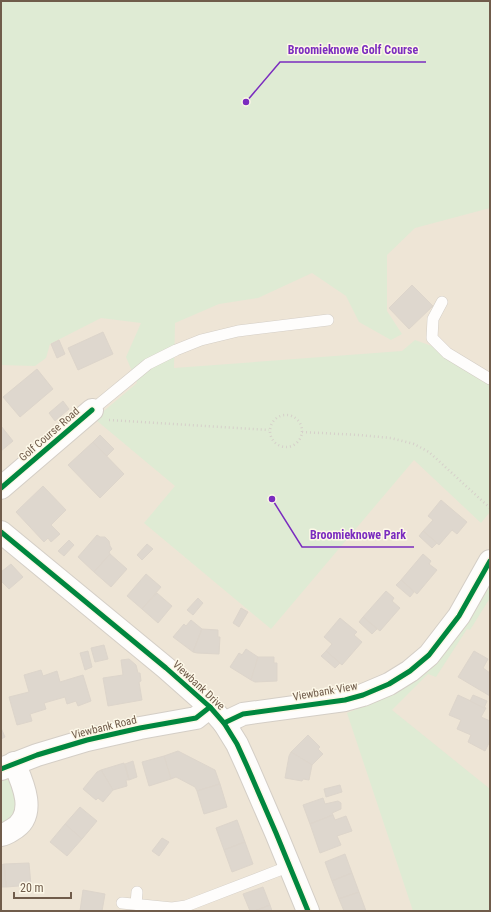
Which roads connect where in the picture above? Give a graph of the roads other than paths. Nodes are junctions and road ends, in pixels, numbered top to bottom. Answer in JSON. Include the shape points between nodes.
{"nodes":[{"id":1,"x":442,"y":302,"type":"dead end"},
{"id":2,"x":328,"y":320,"type":"dead end"},
{"id":3,"x":490,"y":379,"type":"edge"},
{"id":4,"x":87,"y":414,"type":"joint"},
{"id":5,"x":1,"y":488,"type":"edge"},
{"id":6,"x":1,"y":532,"type":"edge"},
{"id":7,"x":490,"y":561,"type":"edge"},
{"id":8,"x":210,"y":707,"type":"junction"},
{"id":9,"x":224,"y":723,"type":"junction"},
{"id":10,"x":8,"y":766,"type":"edge"},
{"id":11,"x":1,"y":834,"type":"edge"},
{"id":12,"x":290,"y":866,"type":"junction"},
{"id":13,"x":137,"y":892,"type":"dead end"},
{"id":14,"x":122,"y":903,"type":"dead end"},
{"id":15,"x":136,"y":904,"type":"junction"},
{"id":16,"x":308,"y":911,"type":"edge"}],
"edges":[{"from":1,"to":3,"type":"lane","via":[[433,319],[432,338],[447,353]]},
{"from":2,"to":4,"type":"lane","via":[[238,331],[201,340],[148,364]]},
{"from":4,"to":5,"type":"street","name":"Golf Course Road"},
{"from":6,"to":8,"type":"street","name":"Viewbank Drive"},
{"from":7,"to":9,"type":"street","name":"Viewbank View","via":[[459,616],[429,655],[389,684],[345,700],[243,714]]},
{"from":8,"to":9,"type":"street","name":"Viewbank Drive"},
{"from":8,"to":10,"type":"street","name":"Viewbank Road","via":[[196,718],[88,740]]},
{"from":9,"to":12,"type":"street","name":"Viewbank Drive","via":[[237,744]]},
{"from":10,"to":11,"type":"street","name":"Viewbank Road","via":[[21,780],[28,803],[19,827]]},
{"from":12,"to":15,"type":"lane","via":[[186,906],[172,908]]},
{"from":12,"to":16,"type":"street","name":"Viewbank Drive"},
{"from":13,"to":15,"type":"lane"},
{"from":14,"to":15,"type":"lane"}]}
